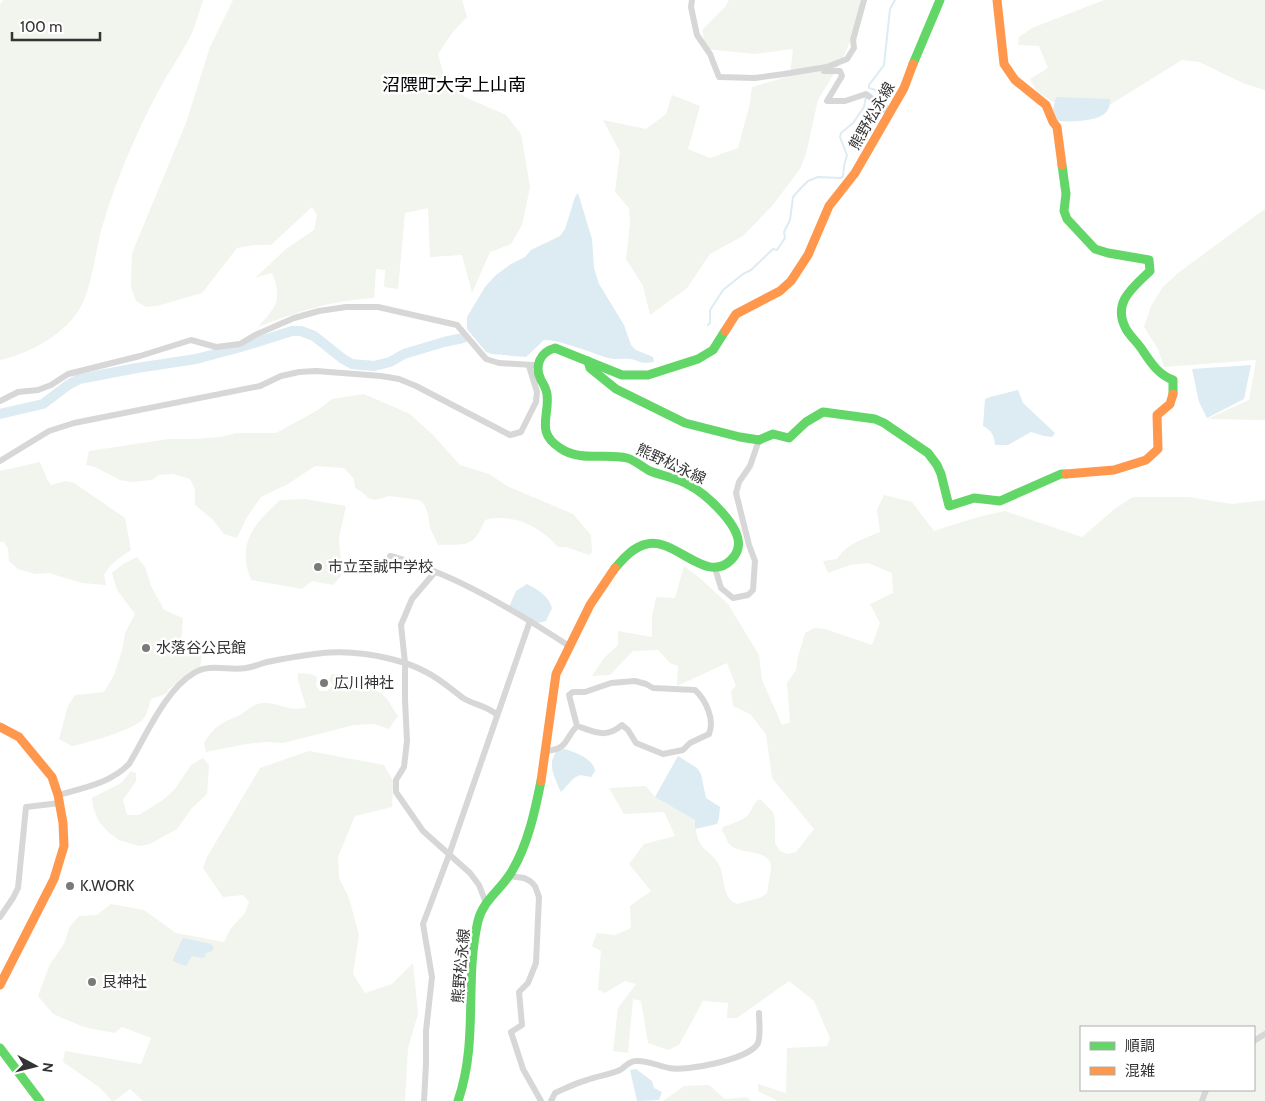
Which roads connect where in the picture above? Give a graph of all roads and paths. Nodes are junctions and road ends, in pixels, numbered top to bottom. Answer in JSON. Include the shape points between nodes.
{"nodes":[{"id":1,"x":692,"y":0,"type":"edge"},
{"id":2,"x":864,"y":0,"type":"edge"},
{"id":3,"x":940,"y":0,"type":"edge"},
{"id":4,"x":997,"y":0,"type":"edge"},
{"id":5,"x":818,"y":68,"type":"junction"},
{"id":6,"x":890,"y":113,"type":"junction"},
{"id":7,"x":588,"y":361,"type":"junction"},
{"id":8,"x":533,"y":365,"type":"junction"},
{"id":9,"x":0,"y":401,"type":"edge"},
{"id":10,"x":759,"y":440,"type":"junction"},
{"id":11,"x":0,"y":462,"type":"edge"},
{"id":12,"x":749,"y":545,"type":"junction"},
{"id":13,"x":739,"y":547,"type":"junction"},
{"id":14,"x":390,"y":556,"type":"dead end"},
{"id":15,"x":716,"y":568,"type":"junction"},
{"id":16,"x":434,"y":572,"type":"junction"},
{"id":17,"x":530,"y":622,"type":"junction"},
{"id":18,"x":569,"y":646,"type":"junction"},
{"id":19,"x":406,"y":663,"type":"junction"},
{"id":20,"x":497,"y":715,"type":"junction"},
{"id":21,"x":577,"y":726,"type":"junction"},
{"id":22,"x":0,"y":727,"type":"edge"},
{"id":23,"x":546,"y":751,"type":"junction"},
{"id":24,"x":59,"y":799,"type":"junction"},
{"id":25,"x":449,"y":856,"type":"junction"},
{"id":26,"x":509,"y":876,"type":"junction"},
{"id":27,"x":486,"y":903,"type":"junction"},
{"id":28,"x":0,"y":917,"type":"edge"},
{"id":29,"x":0,"y":985,"type":"edge"},
{"id":30,"x":759,"y":1013,"type":"dead end"},
{"id":31,"x":0,"y":1048,"type":"edge"},
{"id":32,"x":40,"y":1101,"type":"edge"},
{"id":33,"x":424,"y":1101,"type":"edge"},
{"id":34,"x":458,"y":1101,"type":"edge"},
{"id":35,"x":542,"y":1101,"type":"edge"},
{"id":36,"x":552,"y":1101,"type":"edge"}],
"edges":[{"from":1,"to":5,"type":"street","via":[[697,35],[710,54],[719,77],[755,78]]},
{"from":2,"to":5,"type":"street","via":[[853,40],[854,48],[847,59]]},
{"from":3,"to":6,"type":"main road","name":"熊野松永線","via":[[904,88]]},
{"from":4,"to":10,"type":"main road","via":[[1004,64],[1015,80],[1046,106],[1057,127],[1067,219],[1095,249],[1149,260],[1150,271],[1128,292],[1120,314],[1126,330],[1150,362],[1161,374],[1173,380],[1172,402],[1158,415],[1158,449],[1146,460],[1130,466],[1061,474],[1000,502],[970,497],[949,506],[941,474],[928,453],[875,419],[823,412],[789,438],[773,434]]},
{"from":5,"to":6,"type":"street","via":[[840,71],[842,76],[827,102],[845,101],[866,94]]},
{"from":6,"to":7,"type":"main road","name":"熊野松永線","via":[[853,177],[830,206],[808,255],[791,281],[780,291],[736,314],[713,350],[698,359],[648,375],[609,371]]},
{"from":7,"to":8,"type":"main road","name":"熊野松永線","via":[[556,348],[548,349]]},
{"from":7,"to":10,"type":"main road","via":[[590,368],[607,382],[668,416]]},
{"from":8,"to":9,"type":"street","via":[[486,359],[457,325],[378,306],[346,307],[294,318],[240,344],[216,347],[191,340],[68,374],[51,385],[18,392]]},
{"from":8,"to":11,"type":"street","via":[[538,392],[536,402],[521,432],[516,435],[510,435],[399,379],[316,371],[281,376],[260,386],[49,431]]},
{"from":8,"to":13,"type":"main road","name":"熊野松永線","via":[[547,390],[544,426],[547,436],[556,446],[593,458],[626,458],[699,490],[736,530]]},
{"from":10,"to":12,"type":"street","via":[[736,493]]},
{"from":12,"to":13,"type":"street"},
{"from":12,"to":15,"type":"street","via":[[755,561],[755,574],[753,590],[748,595],[733,598],[721,588]]},
{"from":13,"to":15,"type":"main road","via":[[731,562]]},
{"from":14,"to":16,"type":"street"},
{"from":15,"to":18,"type":"main road","name":"熊野松永線","via":[[707,568],[662,544],[649,543],[637,547],[607,578]]},
{"from":16,"to":17,"type":"street","via":[[470,587]]},
{"from":16,"to":19,"type":"street","via":[[412,599],[401,625]]},
{"from":17,"to":18,"type":"street"},
{"from":17,"to":20,"type":"street"},
{"from":18,"to":23,"type":"main road","name":"熊野松永線","via":[[552,693]]},
{"from":19,"to":20,"type":"street"},
{"from":19,"to":24,"type":"street","via":[[367,653],[338,651],[246,668],[209,667],[194,672],[158,712],[122,771]]},
{"from":19,"to":25,"type":"street","via":[[407,741],[404,767],[396,780],[396,792],[423,831]]},
{"from":20,"to":25,"type":"street"},
{"from":21,"to":21,"type":"street","via":[[604,734],[614,732],[622,725],[636,743],[663,754],[683,750],[709,734],[712,728],[706,706],[695,690],[653,688],[635,681],[610,683],[569,695]]},
{"from":21,"to":23,"type":"street","via":[[565,745]]},
{"from":22,"to":24,"type":"main road","via":[[19,737],[39,760],[52,777]]},
{"from":23,"to":26,"type":"main road","name":"熊野松永線","via":[[524,845]]},
{"from":24,"to":28,"type":"street","via":[[26,807],[18,888]]},
{"from":24,"to":29,"type":"main road","via":[[64,846],[59,867]]},
{"from":25,"to":27,"type":"street","via":[[470,873]]},
{"from":25,"to":33,"type":"street","via":[[423,924],[432,977],[426,1031]]},
{"from":26,"to":27,"type":"main road","name":"熊野松永線"},
{"from":26,"to":35,"type":"street","via":[[530,880],[539,898],[536,963],[528,983],[519,992],[522,1025],[511,1032],[523,1069]]},
{"from":27,"to":34,"type":"main road","name":"熊野松永線","via":[[480,913],[474,947],[468,1065]]},
{"from":30,"to":36,"type":"street","via":[[758,1044],[744,1055],[680,1069],[632,1061],[612,1074],[588,1079],[555,1093]]},
{"from":31,"to":32,"type":"main road"}]}
